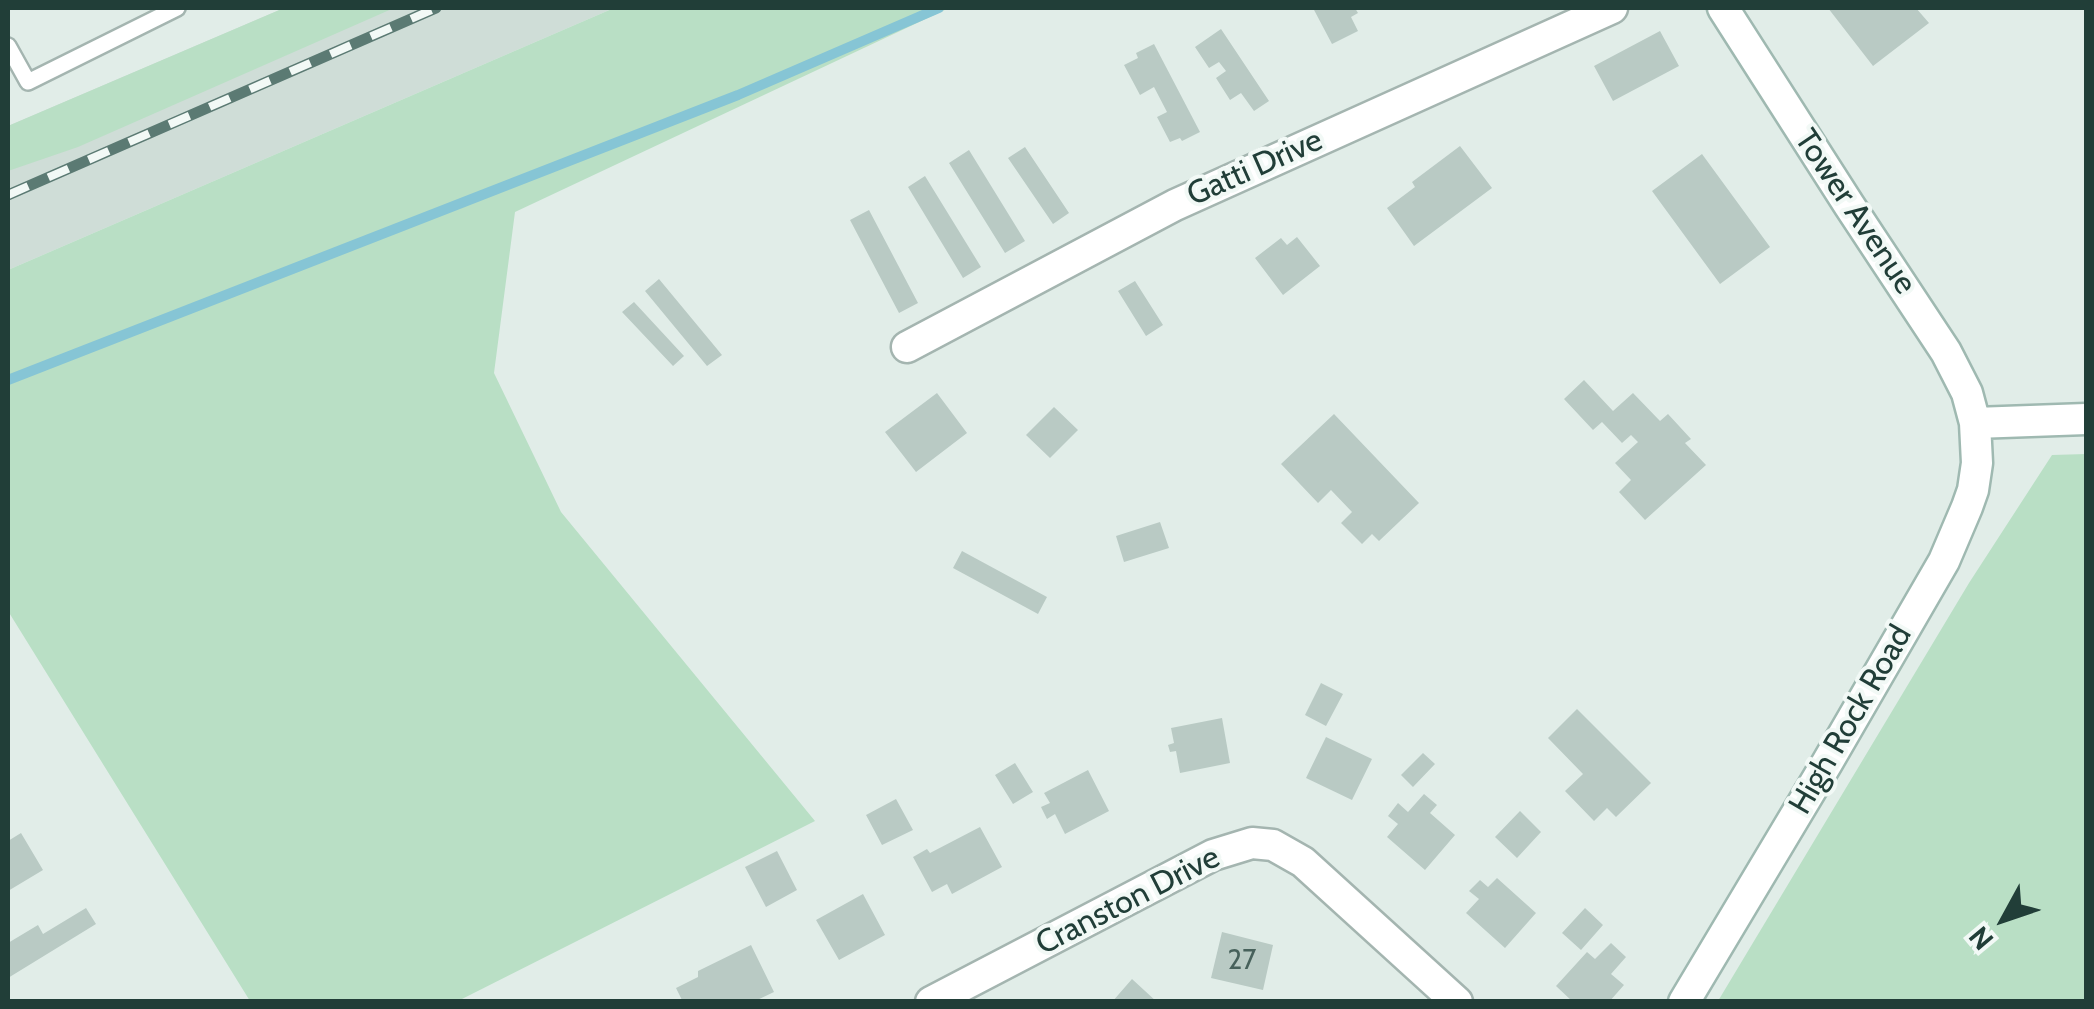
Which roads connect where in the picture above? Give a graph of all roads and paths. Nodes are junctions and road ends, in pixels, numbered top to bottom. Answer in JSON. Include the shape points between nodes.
{"nodes":[{"id":1,"x":177,"y":8,"type":"edge"},
{"id":2,"x":1612,"y":8,"type":"edge"},
{"id":3,"x":1723,"y":8,"type":"edge"},
{"id":4,"x":9,"y":51,"type":"edge"},
{"id":5,"x":907,"y":347,"type":"dead end"},
{"id":6,"x":2086,"y":419,"type":"edge"},
{"id":7,"x":1976,"y":423,"type":"junction"},
{"id":8,"x":931,"y":1002,"type":"edge"},
{"id":9,"x":1457,"y":1002,"type":"edge"},
{"id":10,"x":1684,"y":1002,"type":"edge"}],
"edges":[{"from":1,"to":4,"type":"lane","via":[[28,82]]},
{"from":2,"to":5,"type":"street","name":"Gatti Drive","via":[[1174,205]]},
{"from":3,"to":7,"type":"street","name":"Tower Avenue","via":[[1939,339]]},
{"from":6,"to":7,"type":"street"},
{"from":7,"to":10,"type":"street","name":"High Rock Road","via":[[1976,476],[1950,547]]},
{"from":8,"to":9,"type":"street","name":"Cranston Drive","via":[[1213,856],[1252,843],[1273,845],[1303,862]]}]}
